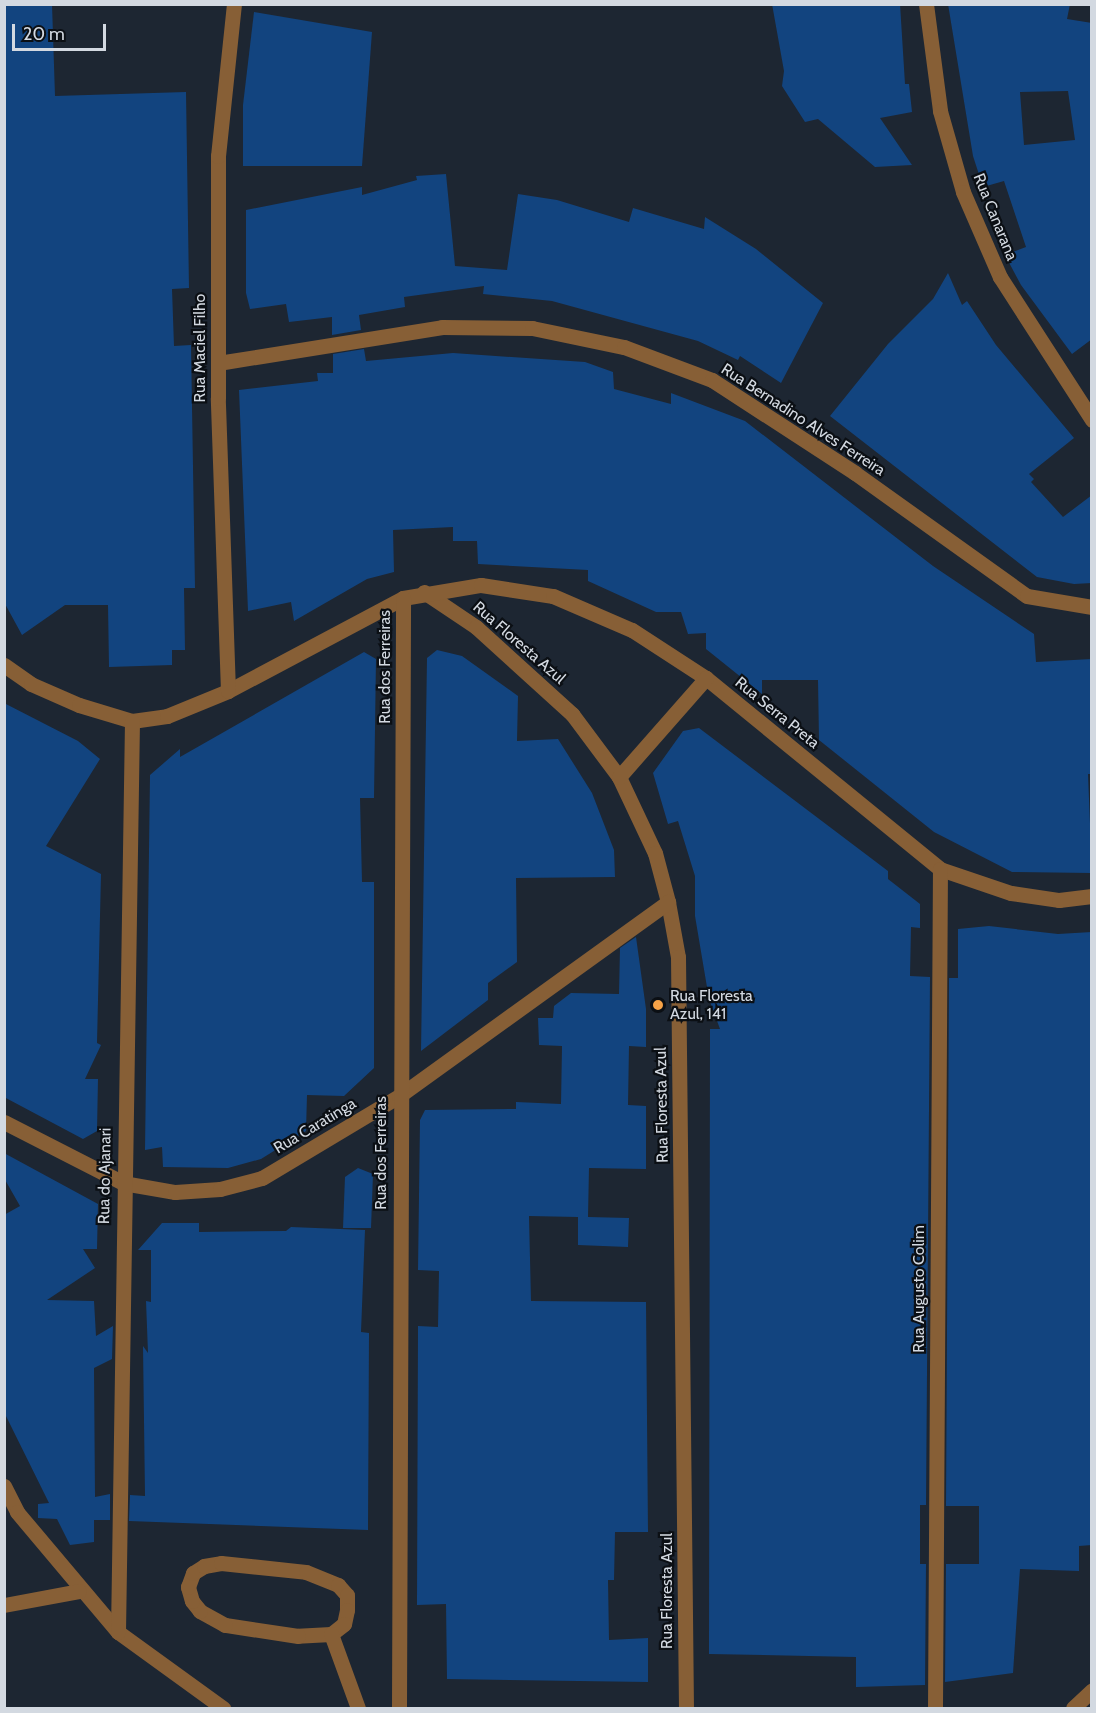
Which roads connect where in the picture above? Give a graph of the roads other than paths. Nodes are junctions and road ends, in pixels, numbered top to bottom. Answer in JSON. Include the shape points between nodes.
{"nodes":[{"id":1,"x":234,"y":4,"type":"edge"},
{"id":2,"x":926,"y":4,"type":"edge"},
{"id":3,"x":218,"y":363,"type":"junction"},
{"id":4,"x":1092,"y":420,"type":"edge"},
{"id":5,"x":424,"y":592,"type":"junction"},
{"id":6,"x":403,"y":598,"type":"junction"},
{"id":7,"x":1092,"y":607,"type":"edge"},
{"id":8,"x":4,"y":665,"type":"edge"},
{"id":9,"x":706,"y":678,"type":"junction"},
{"id":10,"x":228,"y":691,"type":"junction"},
{"id":11,"x":132,"y":721,"type":"junction"},
{"id":12,"x":619,"y":777,"type":"junction"},
{"id":13,"x":940,"y":869,"type":"junction"},
{"id":14,"x":1092,"y":896,"type":"edge"},
{"id":15,"x":668,"y":902,"type":"junction"},
{"id":16,"x":399,"y":1096,"type":"junction"},
{"id":17,"x":4,"y":1122,"type":"edge"},
{"id":18,"x":123,"y":1183,"type":"junction"},
{"id":19,"x":4,"y":1486,"type":"edge"},
{"id":20,"x":11,"y":1508,"type":"edge"},
{"id":21,"x":79,"y":1591,"type":"junction"},
{"id":22,"x":4,"y":1605,"type":"edge"},
{"id":23,"x":118,"y":1632,"type":"junction"},
{"id":24,"x":331,"y":1634,"type":"junction"},
{"id":25,"x":1092,"y":1690,"type":"edge"},
{"id":26,"x":224,"y":1708,"type":"edge"},
{"id":27,"x":358,"y":1708,"type":"edge"},
{"id":28,"x":399,"y":1708,"type":"edge"},
{"id":29,"x":686,"y":1708,"type":"edge"},
{"id":30,"x":935,"y":1708,"type":"edge"},
{"id":31,"x":1073,"y":1708,"type":"edge"}],
"edges":[{"from":1,"to":3,"type":"street","name":"Rua Maciel Filho","via":[[218,156]]},
{"from":2,"to":4,"type":"street","name":"Rua Canarana","via":[[940,111],[963,192],[1000,277]]},
{"from":3,"to":7,"type":"street","name":"Rua Bernadino Alves Ferreira","via":[[442,327],[531,328],[624,348],[712,380],[855,473],[1027,596]]},
{"from":3,"to":10,"type":"street","name":"Rua Maciel Filho"},
{"from":5,"to":6,"type":"street"},
{"from":5,"to":9,"type":"street","name":"Rua Serra Preta","via":[[481,585],[553,596],[632,630]]},
{"from":5,"to":12,"type":"street","name":"Rua Floresta Azul","via":[[476,627],[572,714]]},
{"from":6,"to":10,"type":"street"},
{"from":6,"to":16,"type":"street","name":"Rua dos Ferreiras"},
{"from":8,"to":11,"type":"street","via":[[31,684],[69,701]]},
{"from":9,"to":12,"type":"street"},
{"from":9,"to":13,"type":"street","name":"Rua Serra Preta"},
{"from":10,"to":11,"type":"street","via":[[167,716]]},
{"from":11,"to":18,"type":"street","name":"Rua do Ajanari"},
{"from":12,"to":15,"type":"street","name":"Rua Floresta Azul","via":[[655,853]]},
{"from":13,"to":14,"type":"street","name":"Rua Serra Preta","via":[[1011,893],[1059,900]]},
{"from":13,"to":30,"type":"street","name":"Rua Augusto Colim"},
{"from":15,"to":16,"type":"street","name":"Rua Caratinga"},
{"from":15,"to":29,"type":"street","name":"Rua Floresta Azul","via":[[678,957]]},
{"from":16,"to":18,"type":"street","name":"Rua Caratinga","via":[[262,1178],[220,1189],[175,1192]]},
{"from":16,"to":28,"type":"street","name":"Rua dos Ferreiras"},
{"from":17,"to":18,"type":"street","name":"Rua Caratinga"},
{"from":18,"to":23,"type":"street","name":"Rua do Ajanari"},
{"from":19,"to":20,"type":"street"},
{"from":20,"to":21,"type":"street"},
{"from":21,"to":22,"type":"street"},
{"from":21,"to":23,"type":"street"},
{"from":23,"to":26,"type":"street"},
{"from":24,"to":24,"type":"street","via":[[344,1624],[346,1595],[325,1577],[221,1563],[193,1573],[188,1587],[192,1601],[200,1611],[225,1625],[298,1636]]},
{"from":24,"to":27,"type":"street"},
{"from":25,"to":31,"type":"street"}]}
